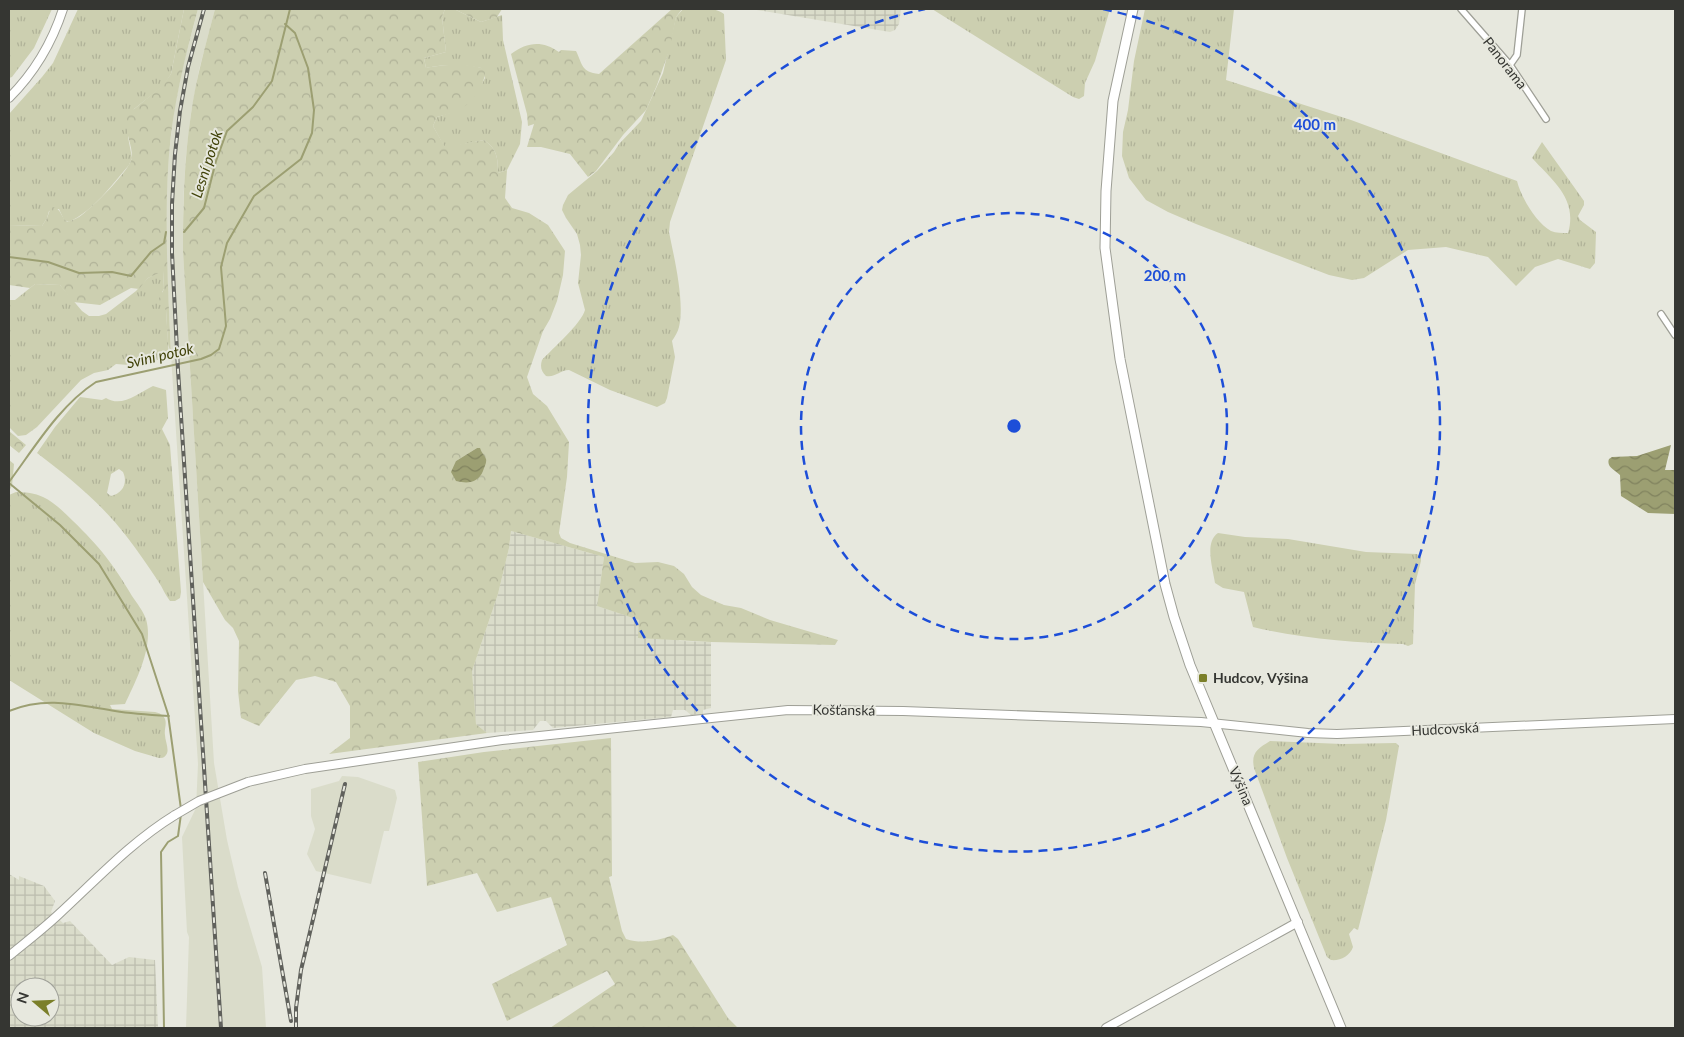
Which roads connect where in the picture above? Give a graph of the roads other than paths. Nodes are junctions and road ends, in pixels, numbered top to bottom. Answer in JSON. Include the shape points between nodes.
{"nodes":[{"id":1,"x":63,"y":9,"type":"edge"},
{"id":2,"x":1133,"y":9,"type":"edge"},
{"id":3,"x":1461,"y":9,"type":"edge"},
{"id":4,"x":1522,"y":9,"type":"edge"},
{"id":5,"x":1510,"y":65,"type":"junction"},
{"id":6,"x":9,"y":98,"type":"edge"},
{"id":7,"x":1546,"y":119,"type":"dead end"},
{"id":8,"x":1661,"y":314,"type":"dead end"},
{"id":9,"x":1675,"y":335,"type":"edge"},
{"id":10,"x":1675,"y":719,"type":"edge"},
{"id":11,"x":1216,"y":724,"type":"junction"},
{"id":12,"x":1298,"y":922,"type":"junction"},
{"id":13,"x":9,"y":956,"type":"edge"},
{"id":14,"x":1106,"y":1028,"type":"edge"},
{"id":15,"x":1341,"y":1028,"type":"edge"}],
"edges":[{"from":1,"to":6,"type":"street","via":[[43,54]]},
{"from":2,"to":11,"type":"main road","name":"Výšina","via":[[1112,108],[1106,212],[1106,259],[1112,311],[1167,591],[1185,650]]},
{"from":3,"to":5,"type":"street","name":"Panorama"},
{"from":4,"to":5,"type":"street","via":[[1516,55]]},
{"from":5,"to":7,"type":"street","name":"Panorama"},
{"from":8,"to":9,"type":"street"},
{"from":10,"to":11,"type":"street","name":"Hudcovská","via":[[1337,734]]},
{"from":11,"to":12,"type":"main road","name":"Výšina"},
{"from":11,"to":13,"type":"street","name":"Košťanská","bridge":true,"via":[[1122,718],[795,710],[755,712],[473,744],[292,772],[248,782],[205,798],[155,828]]},
{"from":12,"to":14,"type":"street"},
{"from":12,"to":15,"type":"main road","name":"Výšina"}]}
